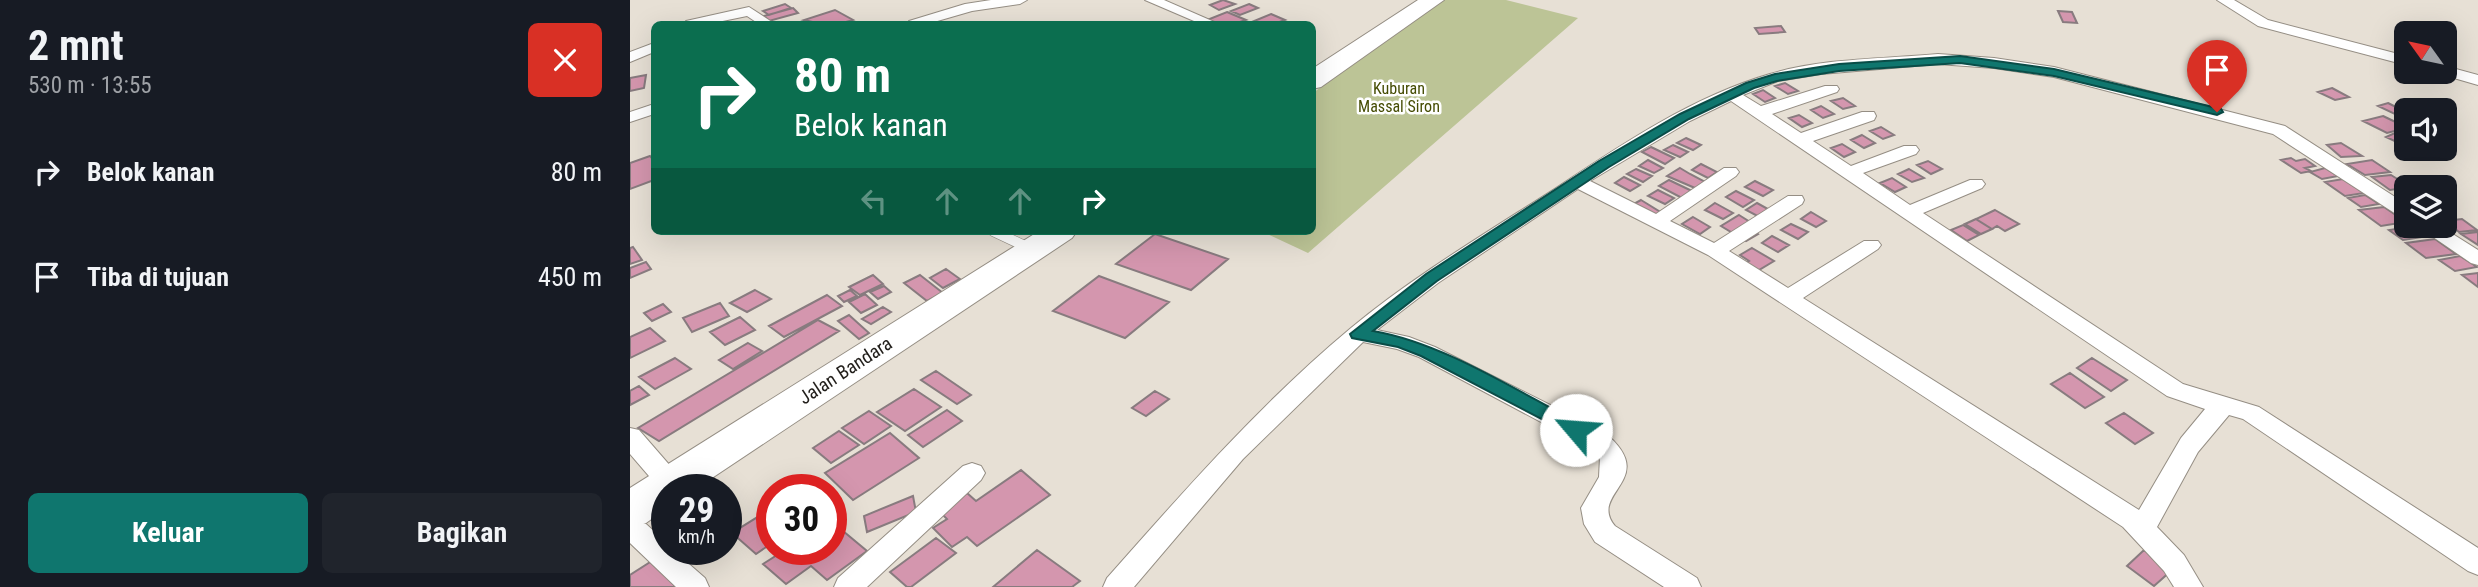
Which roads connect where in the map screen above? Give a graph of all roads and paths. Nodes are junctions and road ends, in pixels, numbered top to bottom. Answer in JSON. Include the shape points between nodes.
{"nodes":[{"id":1,"x":1020,"y":0,"type":"edge"},
{"id":2,"x":1152,"y":0,"type":"edge"},
{"id":3,"x":1411,"y":0,"type":"edge"},
{"id":4,"x":1433,"y":0,"type":"edge"},
{"id":5,"x":2224,"y":0,"type":"edge"},
{"id":6,"x":704,"y":21,"type":"edge"},
{"id":7,"x":764,"y":21,"type":"edge"},
{"id":8,"x":924,"y":21,"type":"edge"},
{"id":9,"x":1204,"y":21,"type":"edge"},
{"id":10,"x":651,"y":48,"type":"edge"},
{"id":11,"x":630,"y":57,"type":"edge"},
{"id":12,"x":2394,"y":58,"type":"edge"},
{"id":13,"x":1316,"y":61,"type":"edge"},
{"id":14,"x":2457,"y":74,"type":"edge"},
{"id":15,"x":1316,"y":78,"type":"edge"},
{"id":16,"x":2478,"y":80,"type":"edge"},
{"id":17,"x":1831,"y":89,"type":"dead end"},
{"id":18,"x":1731,"y":94,"type":"junction"},
{"id":19,"x":651,"y":110,"type":"edge"},
{"id":20,"x":1760,"y":112,"type":"junction"},
{"id":21,"x":1868,"y":116,"type":"dead end"},
{"id":22,"x":630,"y":117,"type":"edge"},
{"id":23,"x":1801,"y":139,"type":"junction"},
{"id":24,"x":1910,"y":150,"type":"dead end"},
{"id":25,"x":1730,"y":172,"type":"dead end"},
{"id":26,"x":1850,"y":172,"type":"junction"},
{"id":27,"x":1577,"y":182,"type":"junction"},
{"id":28,"x":1976,"y":184,"type":"dead end"},
{"id":29,"x":1795,"y":200,"type":"dead end"},
{"id":30,"x":2394,"y":204,"type":"edge"},
{"id":31,"x":1909,"y":212,"type":"junction"},
{"id":32,"x":1658,"y":221,"type":"junction"},
{"id":33,"x":1017,"y":235,"type":"edge"},
{"id":34,"x":1083,"y":235,"type":"edge"},
{"id":35,"x":2446,"y":238,"type":"edge"},
{"id":36,"x":1046,"y":240,"type":"edge"},
{"id":37,"x":1871,"y":245,"type":"dead end"},
{"id":38,"x":1715,"y":251,"type":"junction"},
{"id":39,"x":2478,"y":259,"type":"edge"},
{"id":40,"x":1788,"y":298,"type":"junction"},
{"id":41,"x":1358,"y":334,"type":"junction"},
{"id":42,"x":2226,"y":404,"type":"junction"},
{"id":43,"x":630,"y":437,"type":"edge"},
{"id":44,"x":972,"y":473,"type":"dead end"},
{"id":45,"x":708,"y":474,"type":"edge"},
{"id":46,"x":712,"y":474,"type":"edge"},
{"id":47,"x":651,"y":499,"type":"edge"},
{"id":48,"x":2142,"y":529,"type":"junction"},
{"id":49,"x":2478,"y":563,"type":"edge"},
{"id":50,"x":683,"y":565,"type":"edge"},
{"id":51,"x":695,"y":587,"type":"edge"},
{"id":52,"x":848,"y":587,"type":"edge"},
{"id":53,"x":1116,"y":587,"type":"edge"},
{"id":54,"x":1687,"y":587,"type":"edge"},
{"id":55,"x":2189,"y":587,"type":"edge"}],
"edges":[{"from":1,"to":8,"type":"street","via":[[970,7]]},
{"from":2,"to":9,"type":"street"},
{"from":3,"to":13,"type":"highway"},
{"from":4,"to":15,"type":"highway"},
{"from":5,"to":12,"type":"street","via":[[2263,23]]},
{"from":6,"to":7,"type":"street","via":[[749,11]]},
{"from":10,"to":11,"type":"street"},
{"from":14,"to":16,"type":"street"},
{"from":17,"to":20,"type":"street"},
{"from":18,"to":20,"type":"street"},
{"from":18,"to":27,"type":"street"},
{"from":18,"to":30,"type":"street","via":[[1802,72],[1924,60],[2054,72],[2279,130]]},
{"from":19,"to":22,"type":"street"},
{"from":20,"to":23,"type":"street"},
{"from":21,"to":23,"type":"street"},
{"from":23,"to":26,"type":"street"},
{"from":24,"to":26,"type":"street"},
{"from":25,"to":32,"type":"street"},
{"from":26,"to":31,"type":"street"},
{"from":27,"to":32,"type":"street"},
{"from":27,"to":41,"type":"street","via":[[1431,278]]},
{"from":28,"to":31,"type":"street"},
{"from":29,"to":38,"type":"street"},
{"from":31,"to":42,"type":"street","via":[[2175,390],[2200,401]]},
{"from":32,"to":38,"type":"street"},
{"from":33,"to":36,"type":"lane"},
{"from":34,"to":46,"type":"highway","name":"Jalan Bandara"},
{"from":35,"to":39,"type":"street"},
{"from":36,"to":45,"type":"highway","name":"Jalan Bandara"},
{"from":37,"to":40,"type":"street"},
{"from":38,"to":40,"type":"street"},
{"from":40,"to":48,"type":"street"},
{"from":41,"to":53,"type":"street","via":[[1234,452]]},
{"from":41,"to":54,"type":"street","via":[[1427,352],[1595,439],[1612,453],[1614,470],[1593,511],[1594,523]]},
{"from":42,"to":48,"type":"street","via":[[2189,447]]},
{"from":42,"to":49,"type":"street","via":[[2282,431]]},
{"from":43,"to":47,"type":"street"},
{"from":44,"to":52,"type":"street"},
{"from":48,"to":55,"type":"street"},
{"from":50,"to":51,"type":"street"}]}
